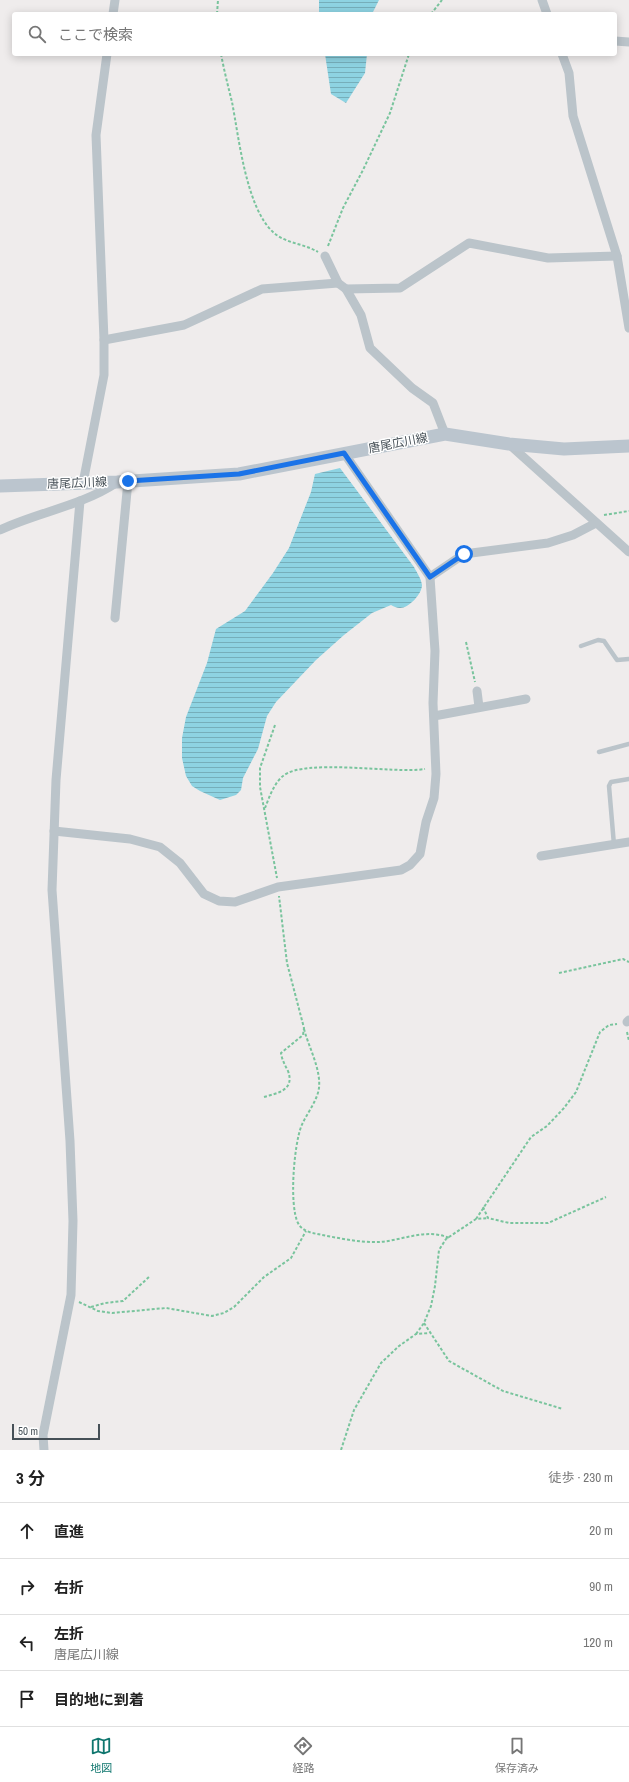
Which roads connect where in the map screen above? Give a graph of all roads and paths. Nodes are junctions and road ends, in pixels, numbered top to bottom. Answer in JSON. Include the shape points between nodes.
{"nodes":[{"id":1,"x":115,"y":0,"type":"edge"},
{"id":2,"x":218,"y":0,"type":"edge"},
{"id":3,"x":442,"y":0,"type":"edge"},
{"id":4,"x":542,"y":0,"type":"edge"},
{"id":5,"x":113,"y":12,"type":"edge"},
{"id":6,"x":217,"y":12,"type":"edge"},
{"id":7,"x":433,"y":12,"type":"edge"},
{"id":8,"x":546,"y":12,"type":"edge"},
{"id":9,"x":617,"y":41,"type":"edge"},
{"id":10,"x":629,"y":42,"type":"edge"},
{"id":11,"x":107,"y":56,"type":"edge"},
{"id":12,"x":221,"y":56,"type":"edge"},
{"id":13,"x":408,"y":56,"type":"edge"},
{"id":14,"x":563,"y":56,"type":"edge"},
{"id":15,"x":324,"y":256,"type":"junction"},
{"id":16,"x":616,"y":256,"type":"junction"},
{"id":17,"x":338,"y":283,"type":"junction"},
{"id":18,"x":346,"y":289,"type":"junction"},
{"id":19,"x":629,"y":328,"type":"edge"},
{"id":20,"x":104,"y":340,"type":"junction"},
{"id":21,"x":445,"y":434,"type":"junction"},
{"id":22,"x":509,"y":444,"type":"junction"},
{"id":23,"x":629,"y":446,"type":"edge"},
{"id":24,"x":344,"y":453,"type":"junction"},
{"id":25,"x":122,"y":482,"type":"junction"},
{"id":26,"x":83,"y":483,"type":"junction"},
{"id":27,"x":0,"y":486,"type":"edge"},
{"id":28,"x":80,"y":501,"type":"junction"},
{"id":29,"x":629,"y":511,"type":"edge"},
{"id":30,"x":593,"y":520,"type":"junction"},
{"id":31,"x":0,"y":530,"type":"edge"},
{"id":32,"x":629,"y":552,"type":"edge"},
{"id":33,"x":430,"y":577,"type":"junction"},
{"id":34,"x":115,"y":618,"type":"dead end"},
{"id":35,"x":466,"y":642,"type":"dead end"},
{"id":36,"x":582,"y":646,"type":"dead end"},
{"id":37,"x":629,"y":659,"type":"edge"},
{"id":38,"x":477,"y":691,"type":"joint"},
{"id":39,"x":526,"y":699,"type":"dead end"},
{"id":40,"x":479,"y":708,"type":"junction"},
{"id":41,"x":434,"y":716,"type":"junction"},
{"id":42,"x":275,"y":725,"type":"dead end"},
{"id":43,"x":629,"y":744,"type":"edge"},
{"id":44,"x":599,"y":752,"type":"dead end"},
{"id":45,"x":436,"y":767,"type":"junction"},
{"id":46,"x":629,"y":779,"type":"edge"},
{"id":47,"x":264,"y":809,"type":"junction"},
{"id":48,"x":54,"y":831,"type":"junction"},
{"id":49,"x":629,"y":842,"type":"edge"},
{"id":50,"x":614,"y":845,"type":"junction"},
{"id":51,"x":541,"y":856,"type":"dead end"},
{"id":52,"x":278,"y":886,"type":"junction"},
{"id":53,"x":629,"y":962,"type":"edge"},
{"id":54,"x":559,"y":973,"type":"dead end"},
{"id":55,"x":628,"y":1021,"type":"edge"},
{"id":56,"x":304,"y":1028,"type":"junction"},
{"id":57,"x":264,"y":1097,"type":"dead end"},
{"id":58,"x":606,"y":1197,"type":"dead end"},
{"id":59,"x":483,"y":1207,"type":"junction"},
{"id":60,"x":488,"y":1218,"type":"junction"},
{"id":61,"x":476,"y":1219,"type":"junction"},
{"id":62,"x":306,"y":1231,"type":"junction"},
{"id":63,"x":449,"y":1238,"type":"junction"},
{"id":64,"x":150,"y":1276,"type":"dead end"},
{"id":65,"x":70,"y":1299,"type":"junction"},
{"id":66,"x":91,"y":1307,"type":"junction"},
{"id":67,"x":424,"y":1323,"type":"junction"},
{"id":68,"x":429,"y":1333,"type":"junction"},
{"id":69,"x":416,"y":1334,"type":"junction"},
{"id":70,"x":563,"y":1409,"type":"dead end"},
{"id":71,"x":44,"y":1450,"type":"edge"},
{"id":72,"x":341,"y":1450,"type":"edge"}],
"edges":[{"from":1,"to":5,"type":"street"},
{"from":2,"to":6,"type":"path"},
{"from":3,"to":7,"type":"path"},
{"from":4,"to":8,"type":"street"},
{"from":9,"to":10,"type":"street"},
{"from":11,"to":20,"type":"street","via":[[96,135]]},
{"from":12,"to":15,"type":"path","via":[[247,178],[265,224],[287,242],[312,248]]},
{"from":13,"to":15,"type":"path","via":[[390,113],[342,208]]},
{"from":14,"to":16,"type":"street","via":[[569,73],[573,116]]},
{"from":15,"to":17,"type":"street"},
{"from":16,"to":18,"type":"street","via":[[548,258],[469,243],[400,288]]},
{"from":16,"to":19,"type":"street"},
{"from":17,"to":18,"type":"street"},
{"from":17,"to":20,"type":"street","via":[[262,289],[184,325]]},
{"from":18,"to":21,"type":"street","via":[[361,315],[370,348],[412,388],[433,402]]},
{"from":20,"to":26,"type":"street","via":[[104,375]]},
{"from":21,"to":22,"type":"main road","name":"唐尾広川線"},
{"from":21,"to":24,"type":"main road","name":"唐尾広川線"},
{"from":22,"to":23,"type":"main road","name":"唐尾広川線","via":[[564,449]]},
{"from":22,"to":30,"type":"street"},
{"from":24,"to":25,"type":"main road","name":"唐尾広川線","via":[[239,474]]},
{"from":24,"to":33,"type":"street"},
{"from":25,"to":26,"type":"main road","name":"唐尾広川線"},
{"from":25,"to":28,"type":"street"},
{"from":25,"to":34,"type":"street"},
{"from":26,"to":27,"type":"main road","name":"唐尾広川線"},
{"from":28,"to":31,"type":"street","via":[[24,518]]},
{"from":28,"to":48,"type":"street","via":[[56,780]]},
{"from":29,"to":30,"type":"path"},
{"from":30,"to":32,"type":"street"},
{"from":30,"to":33,"type":"street","via":[[573,535],[548,543],[464,554]]},
{"from":33,"to":41,"type":"street","via":[[435,651]]},
{"from":35,"to":38,"type":"path"},
{"from":36,"to":37,"type":"lane","via":[[598,640],[604,641],[617,660]]},
{"from":38,"to":40,"type":"street"},
{"from":39,"to":40,"type":"street"},
{"from":40,"to":41,"type":"street"},
{"from":41,"to":45,"type":"street"},
{"from":42,"to":47,"type":"path","via":[[260,768]]},
{"from":43,"to":44,"type":"lane"},
{"from":45,"to":47,"type":"path","via":[[412,771],[365,768],[294,770],[282,776]]},
{"from":45,"to":52,"type":"street","via":[[434,798],[420,854],[410,865],[401,870]]},
{"from":46,"to":50,"type":"lane","via":[[611,782],[609,786]]},
{"from":47,"to":52,"type":"path"},
{"from":48,"to":52,"type":"street","via":[[130,839],[160,847],[180,862],[204,894],[219,901],[235,902]]},
{"from":48,"to":65,"type":"street","via":[[52,890],[70,1141],[73,1221]]},
{"from":49,"to":50,"type":"street"},
{"from":50,"to":51,"type":"street"},
{"from":52,"to":56,"type":"path","via":[[282,932]]},
{"from":53,"to":54,"type":"path","via":[[623,959]]},
{"from":55,"to":59,"type":"path","via":[[600,1032],[576,1092],[547,1126],[531,1137]]},
{"from":56,"to":57,"type":"path","via":[[303,1035],[281,1053],[290,1081],[288,1087],[284,1091]]},
{"from":56,"to":62,"type":"path","via":[[320,1080],[319,1091],[301,1128],[293,1168],[295,1214],[298,1224]]},
{"from":58,"to":60,"type":"path","via":[[548,1223],[509,1223]]},
{"from":59,"to":60,"type":"path"},
{"from":59,"to":61,"type":"path"},
{"from":60,"to":61,"type":"path"},
{"from":61,"to":63,"type":"path"},
{"from":62,"to":63,"type":"path","via":[[336,1238],[378,1242],[440,1233]]},
{"from":62,"to":66,"type":"path","via":[[291,1258],[224,1313],[212,1316],[166,1308],[112,1313]]},
{"from":63,"to":67,"type":"path","via":[[439,1250],[431,1306]]},
{"from":64,"to":66,"type":"path","via":[[123,1301]]},
{"from":65,"to":66,"type":"path"},
{"from":65,"to":71,"type":"street","via":[[43,1435]]},
{"from":67,"to":68,"type":"path"},
{"from":67,"to":69,"type":"path"},
{"from":68,"to":69,"type":"path"},
{"from":68,"to":70,"type":"path","via":[[449,1361],[462,1369],[503,1392]]},
{"from":69,"to":72,"type":"path","via":[[381,1363],[354,1410]]}]}
